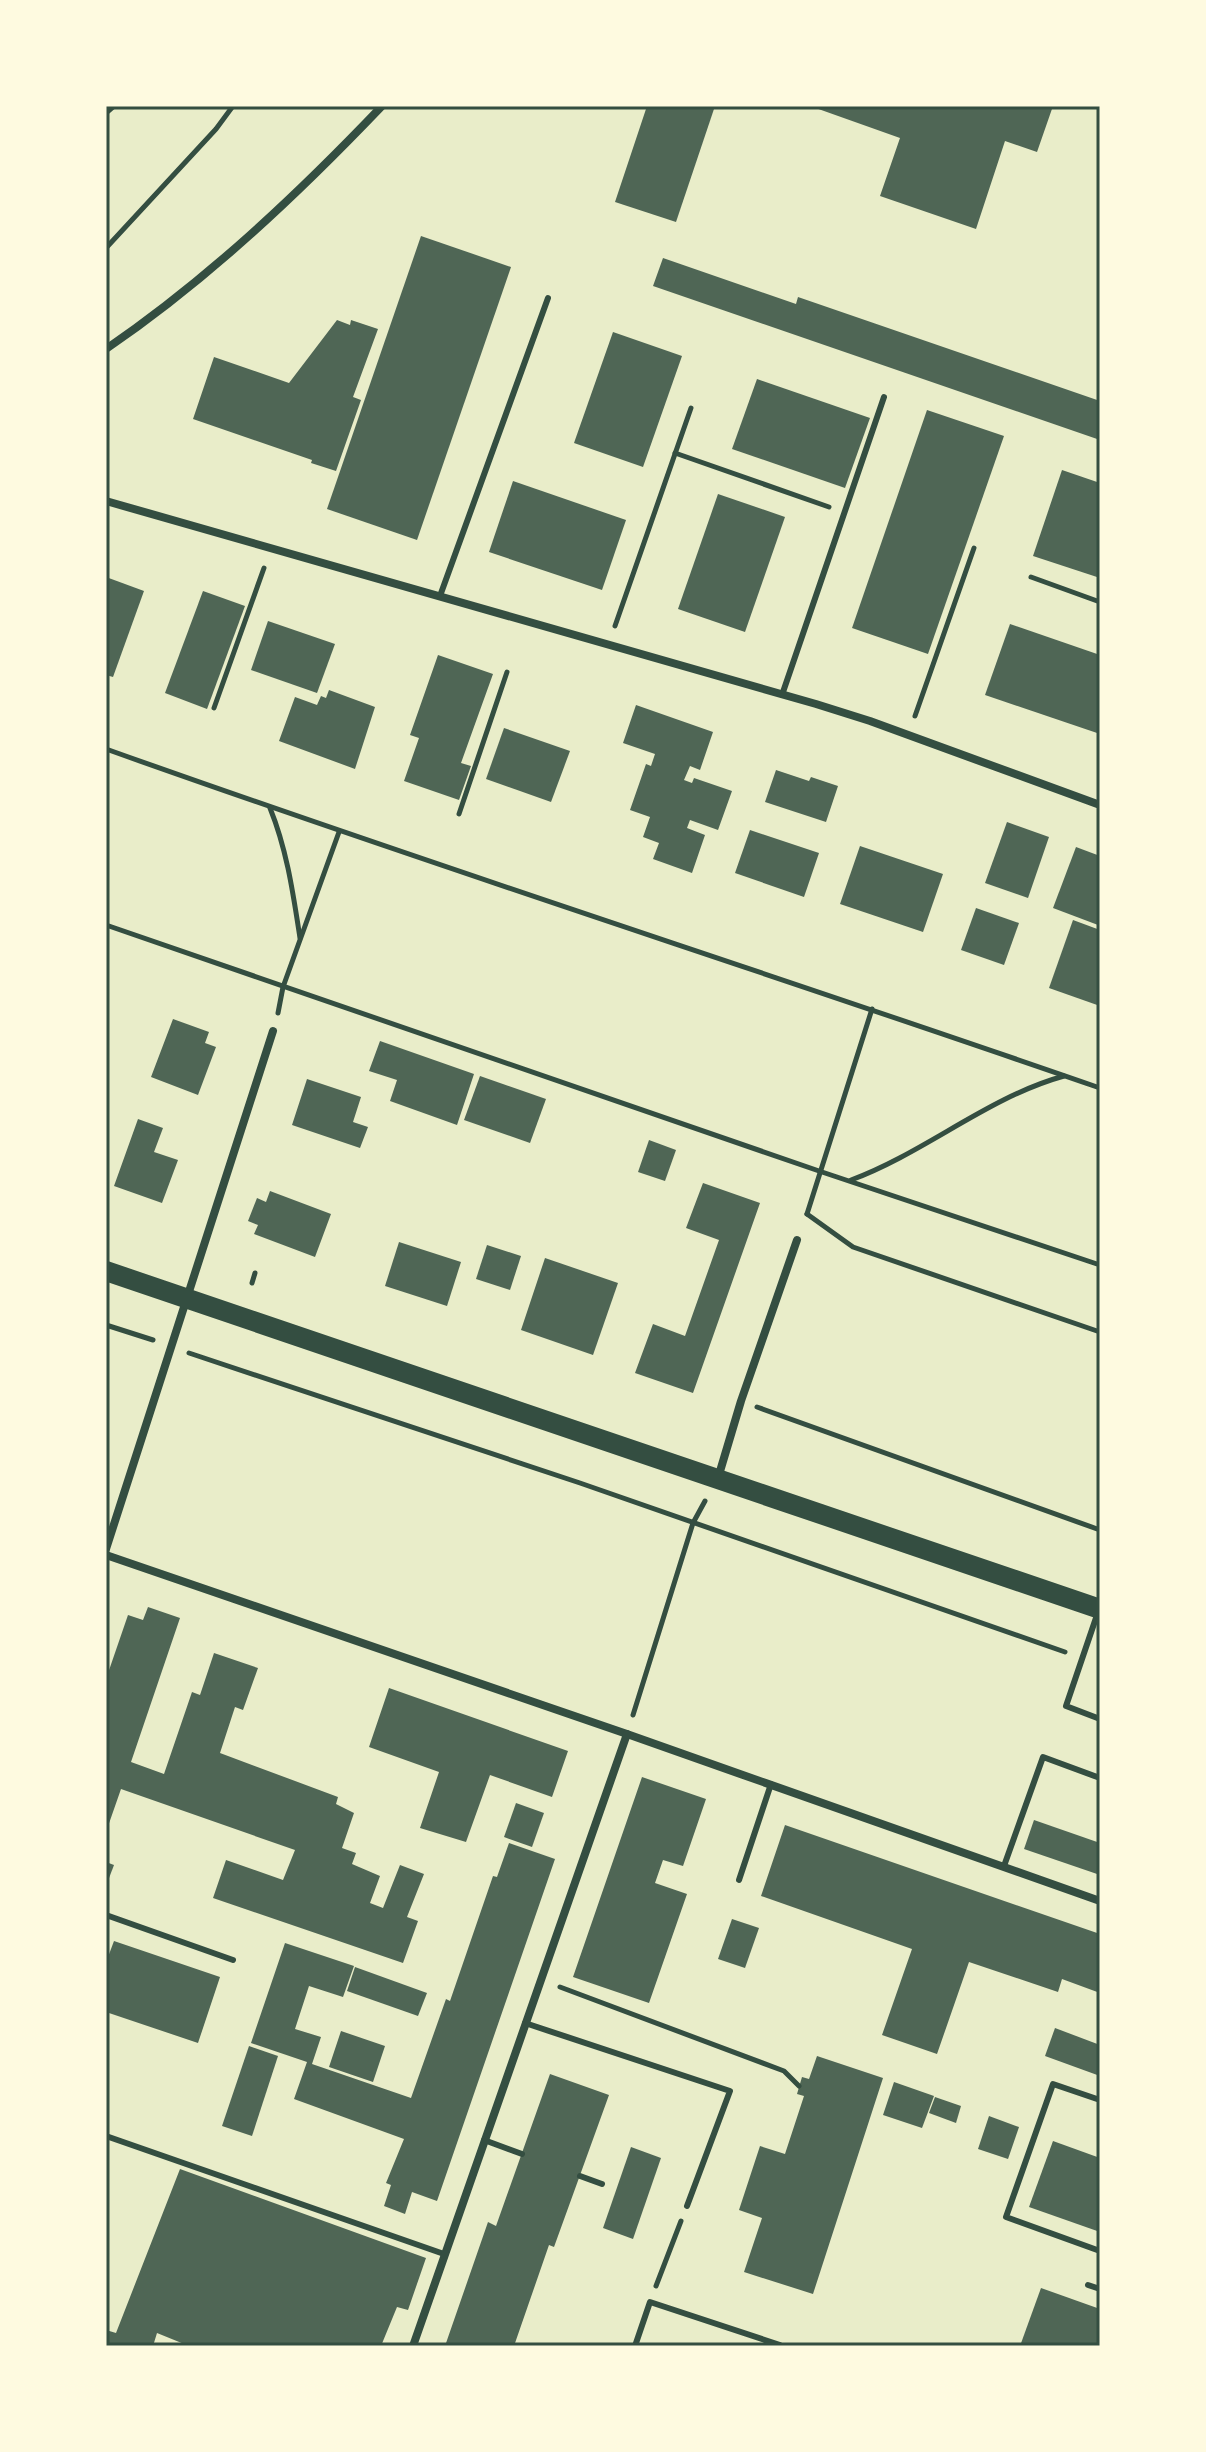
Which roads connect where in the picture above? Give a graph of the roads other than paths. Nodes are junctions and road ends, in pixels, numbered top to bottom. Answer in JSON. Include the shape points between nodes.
{"nodes":[{"id":1,"x":382,"y":106,"type":"edge"},
{"id":2,"x":548,"y":298,"type":"dead end"},
{"id":3,"x":106,"y":349,"type":"edge"},
{"id":4,"x":884,"y":397,"type":"dead end"},
{"id":5,"x":106,"y":501,"type":"edge"},
{"id":6,"x":440,"y":596,"type":"junction"},
{"id":7,"x":782,"y":695,"type":"junction"},
{"id":8,"x":1100,"y":805,"type":"edge"},
{"id":9,"x":273,"y":1031,"type":"road end"},
{"id":10,"x":797,"y":1240,"type":"road end"},
{"id":11,"x":106,"y":1271,"type":"edge"},
{"id":12,"x":187,"y":1298,"type":"junction"},
{"id":13,"x":717,"y":1480,"type":"junction"},
{"id":14,"x":106,"y":1549,"type":"edge"},
{"id":15,"x":106,"y":1555,"type":"edge"},
{"id":16,"x":1099,"y":1609,"type":"edge"},
{"id":17,"x":1100,"y":1719,"type":"edge"},
{"id":18,"x":627,"y":1734,"type":"junction"},
{"id":19,"x":1100,"y":1778,"type":"edge"},
{"id":20,"x":771,"y":1784,"type":"junction"},
{"id":21,"x":1004,"y":1866,"type":"junction"},
{"id":22,"x":739,"y":1880,"type":"dead end"},
{"id":23,"x":1100,"y":1901,"type":"edge"},
{"id":24,"x":106,"y":1915,"type":"edge"},
{"id":25,"x":233,"y":1960,"type":"dead end"},
{"id":26,"x":525,"y":2023,"type":"junction"},
{"id":27,"x":1100,"y":2100,"type":"edge"},
{"id":28,"x":106,"y":2136,"type":"edge"},
{"id":29,"x":484,"y":2140,"type":"junction"},
{"id":30,"x":522,"y":2154,"type":"dead end"},
{"id":31,"x":580,"y":2176,"type":"dead end"},
{"id":32,"x":602,"y":2184,"type":"dead end"},
{"id":33,"x":687,"y":2206,"type":"road end"},
{"id":34,"x":1100,"y":2251,"type":"edge"},
{"id":35,"x":444,"y":2254,"type":"junction"},
{"id":36,"x":1088,"y":2285,"type":"dead end"},
{"id":37,"x":1100,"y":2289,"type":"edge"},
{"id":38,"x":780,"y":2345,"type":"edge"},
{"id":39,"x":413,"y":2346,"type":"edge"},
{"id":40,"x":635,"y":2346,"type":"edge"}],
"edges":[{"from":1,"to":3,"type":"street","via":[[221,259]]},
{"from":2,"to":6,"type":"lane"},
{"from":4,"to":7,"type":"lane"},
{"from":5,"to":6,"type":"street"},
{"from":6,"to":7,"type":"street"},
{"from":7,"to":8,"type":"street"},
{"from":9,"to":12,"type":"street"},
{"from":10,"to":13,"type":"street"},
{"from":11,"to":12,"type":"main road"},
{"from":12,"to":13,"type":"main road"},
{"from":12,"to":14,"type":"street"},
{"from":13,"to":16,"type":"main road"},
{"from":15,"to":18,"type":"street"},
{"from":16,"to":17,"type":"lane","via":[[1066,1706]]},
{"from":18,"to":20,"type":"street"},
{"from":18,"to":26,"type":"street"},
{"from":19,"to":21,"type":"lane","via":[[1043,1757]]},
{"from":20,"to":21,"type":"street"},
{"from":20,"to":22,"type":"lane"},
{"from":21,"to":23,"type":"street"},
{"from":24,"to":25,"type":"lane"},
{"from":26,"to":29,"type":"street"},
{"from":26,"to":33,"type":"lane","via":[[730,2091]]},
{"from":27,"to":34,"type":"lane","via":[[1053,2084],[1006,2217]]},
{"from":28,"to":35,"type":"lane"},
{"from":29,"to":30,"type":"lane"},
{"from":29,"to":35,"type":"street"},
{"from":31,"to":32,"type":"lane"},
{"from":35,"to":39,"type":"street"},
{"from":36,"to":37,"type":"lane"},
{"from":38,"to":40,"type":"lane","via":[[650,2302]]}]}
